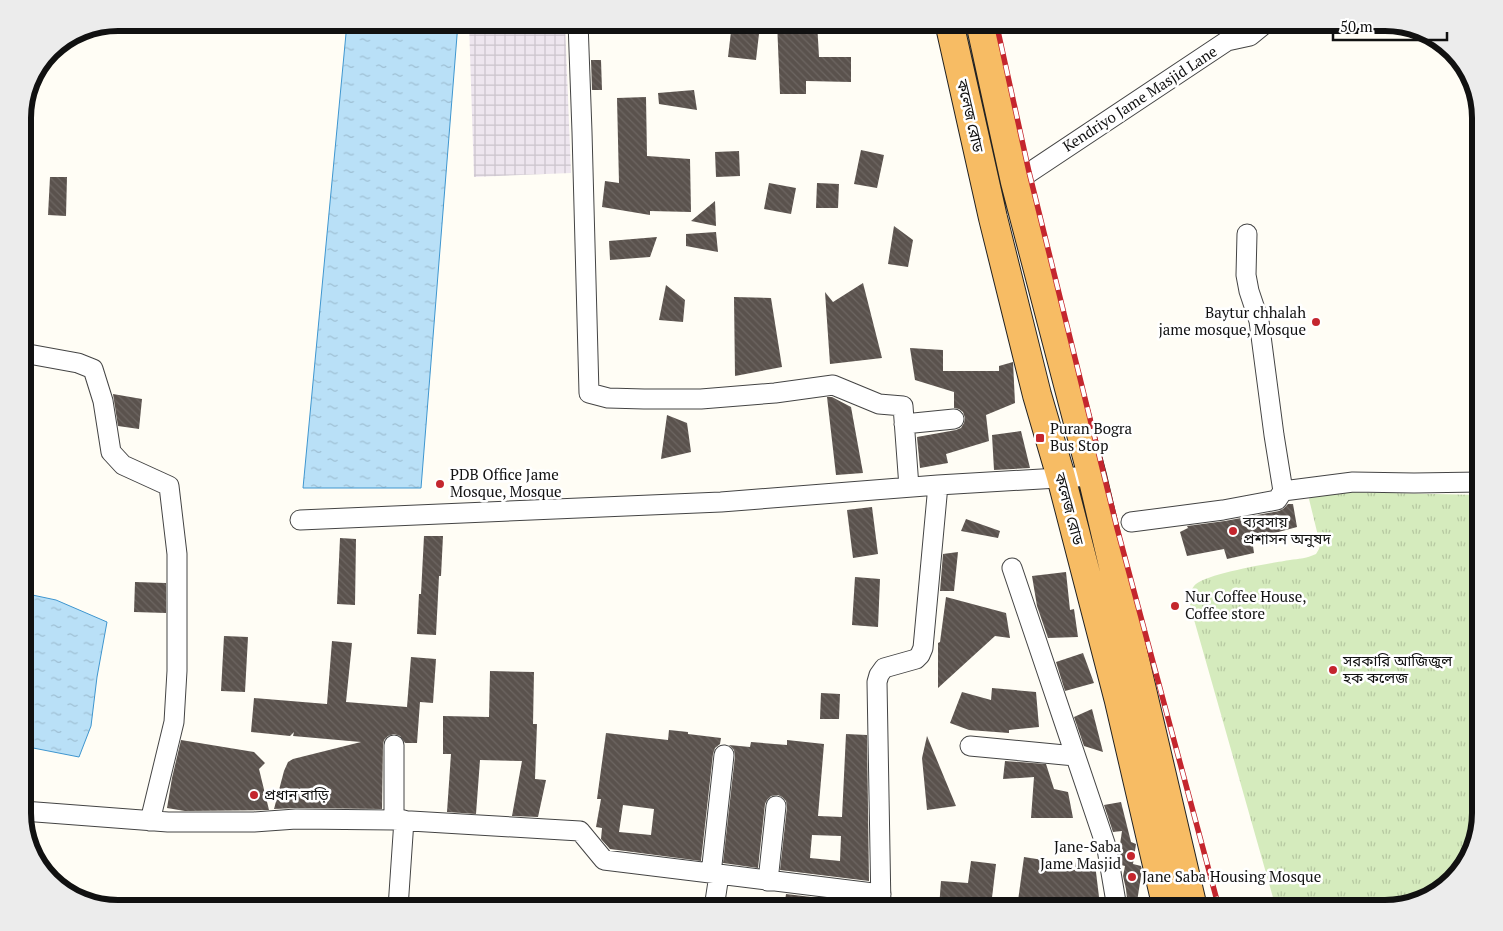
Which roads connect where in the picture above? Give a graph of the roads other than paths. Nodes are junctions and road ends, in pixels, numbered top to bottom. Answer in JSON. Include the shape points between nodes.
{"nodes":[{"id":1,"x":578,"y":31,"type":"edge"},
{"id":2,"x":951,"y":31,"type":"edge"},
{"id":3,"x":982,"y":31,"type":"edge"},
{"id":4,"x":1256,"y":31,"type":"edge"},
{"id":5,"x":1015,"y":182,"type":"junction"},
{"id":6,"x":1247,"y":234,"type":"dead end"},
{"id":7,"x":31,"y":354,"type":"edge"},
{"id":8,"x":954,"y":419,"type":"dead end"},
{"id":9,"x":904,"y":424,"type":"junction"},
{"id":10,"x":1092,"y":476,"type":"junction"},
{"id":11,"x":1061,"y":478,"type":"junction"},
{"id":12,"x":1472,"y":482,"type":"edge"},
{"id":13,"x":938,"y":485,"type":"junction"},
{"id":14,"x":910,"y":487,"type":"junction"},
{"id":15,"x":1282,"y":490,"type":"junction"},
{"id":16,"x":300,"y":520,"type":"dead end"},
{"id":17,"x":1131,"y":522,"type":"dead end"},
{"id":18,"x":1012,"y":568,"type":"dead end"},
{"id":19,"x":394,"y":745,"type":"dead end"},
{"id":20,"x":970,"y":746,"type":"dead end"},
{"id":21,"x":724,"y":755,"type":"dead end"},
{"id":22,"x":1075,"y":756,"type":"junction"},
{"id":23,"x":776,"y":806,"type":"dead end"},
{"id":24,"x":31,"y":812,"type":"edge"},
{"id":25,"x":399,"y":820,"type":"junction"},
{"id":26,"x":150,"y":821,"type":"junction"},
{"id":27,"x":715,"y":874,"type":"junction"},
{"id":28,"x":768,"y":881,"type":"junction"},
{"id":29,"x":398,"y":900,"type":"edge"},
{"id":30,"x":714,"y":900,"type":"edge"},
{"id":31,"x":875,"y":900,"type":"edge"},
{"id":32,"x":881,"y":900,"type":"edge"},
{"id":33,"x":1116,"y":900,"type":"edge"},
{"id":34,"x":1165,"y":900,"type":"edge"},
{"id":35,"x":1191,"y":900,"type":"edge"}],
"edges":[{"from":1,"to":9,"type":"street","via":[[589,393],[608,398],[701,398],[832,385],[879,404],[903,406]]},
{"from":2,"to":11,"type":"highway","name":"কলেজ রোড","via":[[993,218]]},
{"from":3,"to":5,"type":"highway","name":"কলেজ রোড"},
{"from":4,"to":5,"type":"street","name":"Kendriyo Jame Masjid Lane","via":[[1250,36],[1227,41]]},
{"from":5,"to":10,"type":"highway","name":"কলেজ রোড"},
{"from":6,"to":15,"type":"street","via":[[1246,275],[1259,321]]},
{"from":7,"to":26,"type":"street","via":[[93,369],[103,401],[111,452],[123,465],[169,486],[177,554],[177,671],[174,722]]},
{"from":8,"to":9,"type":"street"},
{"from":9,"to":14,"type":"street"},
{"from":10,"to":11,"type":"street"},
{"from":10,"to":35,"type":"highway","name":"কলেজ রোড"},
{"from":11,"to":13,"type":"street"},
{"from":11,"to":34,"type":"highway","name":"কলেজ রোড","via":[[1119,701]]},
{"from":12,"to":15,"type":"street","via":[[1353,482]]},
{"from":13,"to":14,"type":"street"},
{"from":13,"to":32,"type":"street","via":[[920,656],[884,668],[878,682]]},
{"from":14,"to":16,"type":"street","via":[[721,502]]},
{"from":15,"to":17,"type":"street","via":[[1277,500]]},
{"from":18,"to":22,"type":"street"},
{"from":19,"to":25,"type":"street"},
{"from":20,"to":22,"type":"street"},
{"from":21,"to":27,"type":"street"},
{"from":22,"to":33,"type":"street","via":[[1107,849]]},
{"from":23,"to":28,"type":"street"},
{"from":24,"to":26,"type":"street"},
{"from":25,"to":26,"type":"street"},
{"from":25,"to":27,"type":"street","via":[[580,831],[604,860]]},
{"from":25,"to":29,"type":"street"},
{"from":27,"to":28,"type":"street"},
{"from":27,"to":30,"type":"street"},
{"from":28,"to":31,"type":"street"}]}
